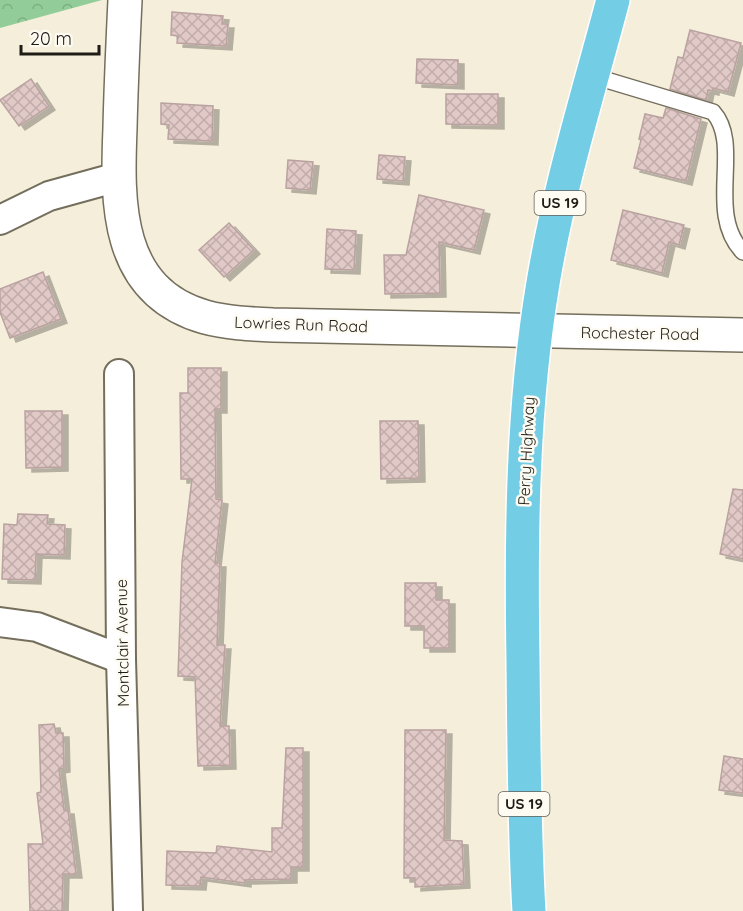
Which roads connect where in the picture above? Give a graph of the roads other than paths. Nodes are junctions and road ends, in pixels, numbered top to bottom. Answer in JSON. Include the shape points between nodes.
{"nodes":[{"id":1,"x":125,"y":0,"type":"edge"},
{"id":2,"x":613,"y":0,"type":"edge"},
{"id":3,"x":593,"y":76,"type":"junction"},
{"id":4,"x":740,"y":144,"type":"dead end"},
{"id":5,"x":740,"y":174,"type":"dead end"},
{"id":6,"x":118,"y":177,"type":"junction"},
{"id":7,"x":0,"y":220,"type":"edge"},
{"id":8,"x":743,"y":252,"type":"edge"},
{"id":9,"x":536,"y":331,"type":"junction"},
{"id":10,"x":743,"y":335,"type":"edge"},
{"id":11,"x":119,"y":374,"type":"dead end"},
{"id":12,"x":0,"y":622,"type":"edge"},
{"id":13,"x":121,"y":659,"type":"junction"},
{"id":14,"x":128,"y":911,"type":"edge"},
{"id":15,"x":529,"y":911,"type":"edge"}],
"edges":[{"from":1,"to":6,"type":"street","name":"Lowries Run Road"},
{"from":2,"to":3,"type":"main road","name":"Perry Highway","number":"US 19"},
{"from":3,"to":4,"type":"lane","via":[[713,112],[732,126]]},
{"from":3,"to":9,"type":"main road","name":"Perry Highway","number":"US 19","via":[[554,231]]},
{"from":5,"to":8,"type":"lane","via":[[732,225],[737,246]]},
{"from":6,"to":7,"type":"street","via":[[49,196]]},
{"from":6,"to":9,"type":"street","name":"Lowries Run Road","via":[[122,223],[137,264],[167,298],[205,317],[273,325]]},
{"from":9,"to":10,"type":"street","name":"Rochester Road"},
{"from":9,"to":15,"type":"main road","name":"Perry Highway","number":"US 19","via":[[521,543]]},
{"from":11,"to":13,"type":"street","name":"Montclair Avenue"},
{"from":12,"to":13,"type":"street","via":[[37,627]]},
{"from":13,"to":14,"type":"street","name":"Montclair Avenue"}]}
